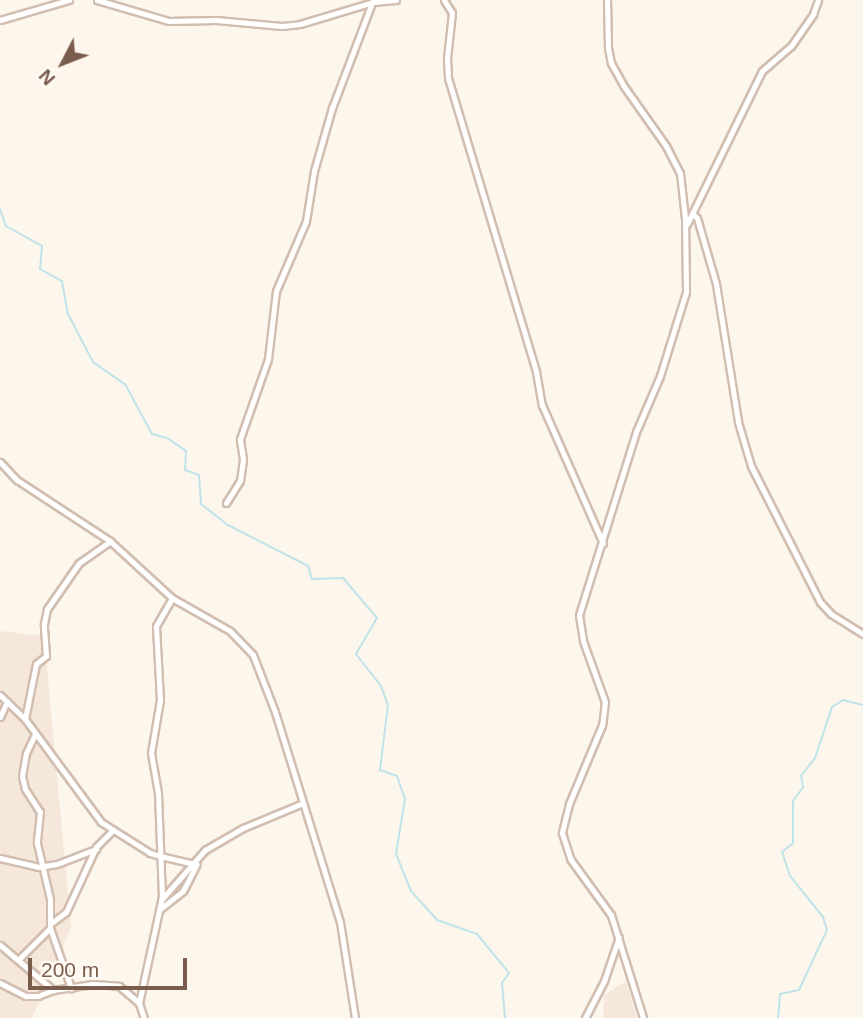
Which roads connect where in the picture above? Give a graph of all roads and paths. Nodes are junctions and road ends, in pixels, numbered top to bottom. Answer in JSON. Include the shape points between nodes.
{"nodes":[{"id":1,"x":69,"y":0,"type":"edge"},
{"id":2,"x":97,"y":0,"type":"edge"},
{"id":3,"x":396,"y":0,"type":"edge"},
{"id":4,"x":444,"y":0,"type":"edge"},
{"id":5,"x":607,"y":0,"type":"edge"},
{"id":6,"x":818,"y":0,"type":"edge"},
{"id":7,"x":373,"y":1,"type":"edge"},
{"id":8,"x":0,"y":20,"type":"edge"},
{"id":9,"x":692,"y":212,"type":"junction"},
{"id":10,"x":685,"y":229,"type":"junction"},
{"id":11,"x":0,"y":462,"type":"edge"},
{"id":12,"x":226,"y":503,"type":"dead end"},
{"id":13,"x":110,"y":541,"type":"junction"},
{"id":14,"x":603,"y":543,"type":"junction"},
{"id":15,"x":172,"y":597,"type":"junction"},
{"id":16,"x":863,"y":634,"type":"edge"},
{"id":17,"x":0,"y":695,"type":"edge"},
{"id":18,"x":7,"y":701,"type":"junction"},
{"id":19,"x":0,"y":717,"type":"edge"},
{"id":20,"x":26,"y":719,"type":"junction"},
{"id":21,"x":35,"y":734,"type":"junction"},
{"id":22,"x":303,"y":803,"type":"junction"},
{"id":23,"x":113,"y":830,"type":"junction"},
{"id":24,"x":96,"y":849,"type":"junction"},
{"id":25,"x":160,"y":856,"type":"junction"},
{"id":26,"x":0,"y":858,"type":"edge"},
{"id":27,"x":197,"y":863,"type":"junction"},
{"id":28,"x":43,"y":867,"type":"junction"},
{"id":29,"x":161,"y":900,"type":"junction"},
{"id":30,"x":160,"y":909,"type":"junction"},
{"id":31,"x":50,"y":926,"type":"junction"},
{"id":32,"x":619,"y":937,"type":"junction"},
{"id":33,"x":0,"y":945,"type":"edge"},
{"id":34,"x":18,"y":960,"type":"junction"},
{"id":35,"x":0,"y":983,"type":"edge"},
{"id":36,"x":71,"y":988,"type":"junction"},
{"id":37,"x":53,"y":990,"type":"junction"},
{"id":38,"x":139,"y":1003,"type":"junction"},
{"id":39,"x":144,"y":1018,"type":"edge"},
{"id":40,"x":355,"y":1018,"type":"edge"},
{"id":41,"x":585,"y":1018,"type":"edge"},
{"id":42,"x":643,"y":1018,"type":"edge"}],
"edges":[{"from":1,"to":8,"type":"street"},
{"from":2,"to":7,"type":"street","via":[[169,21],[282,26]]},
{"from":3,"to":7,"type":"street"},
{"from":4,"to":14,"type":"street","via":[[452,13],[449,78],[537,372],[542,405]]},
{"from":5,"to":10,"type":"street","via":[[611,63],[676,163]]},
{"from":6,"to":9,"type":"street","via":[[791,46],[762,71]]},
{"from":7,"to":12,"type":"street","via":[[332,108],[314,171],[308,216],[276,291],[268,359],[240,439],[240,481]]},
{"from":9,"to":10,"type":"street"},
{"from":9,"to":16,"type":"street","via":[[716,284],[734,402],[749,462],[820,602]]},
{"from":10,"to":14,"type":"street","via":[[684,302],[657,386],[636,432]]},
{"from":11,"to":13,"type":"street","via":[[17,480]]},
{"from":13,"to":15,"type":"street"},
{"from":13,"to":20,"type":"street","via":[[79,563],[45,613],[46,656],[36,664]]},
{"from":14,"to":32,"type":"street","via":[[579,622],[603,689],[604,710],[562,833],[571,860],[611,915]]},
{"from":15,"to":22,"type":"street","via":[[220,624],[253,656]]},
{"from":15,"to":25,"type":"street","via":[[155,634],[160,700],[151,753],[157,780]]},
{"from":17,"to":18,"type":"street"},
{"from":18,"to":19,"type":"street"},
{"from":18,"to":20,"type":"street"},
{"from":20,"to":21,"type":"street"},
{"from":21,"to":23,"type":"street","via":[[57,758],[86,805]]},
{"from":21,"to":28,"type":"street","via":[[22,776],[39,808],[37,843]]},
{"from":22,"to":27,"type":"street","via":[[243,828],[205,850]]},
{"from":22,"to":40,"type":"street","via":[[340,922]]},
{"from":23,"to":24,"type":"street"},
{"from":23,"to":25,"type":"street"},
{"from":24,"to":28,"type":"street"},
{"from":24,"to":31,"type":"street","via":[[68,909]]},
{"from":25,"to":27,"type":"street"},
{"from":25,"to":29,"type":"street"},
{"from":26,"to":28,"type":"street"},
{"from":27,"to":29,"type":"street"},
{"from":27,"to":30,"type":"street","via":[[183,891]]},
{"from":28,"to":31,"type":"street"},
{"from":29,"to":30,"type":"street"},
{"from":30,"to":38,"type":"street"},
{"from":31,"to":34,"type":"street"},
{"from":31,"to":36,"type":"street"},
{"from":32,"to":41,"type":"street"},
{"from":32,"to":42,"type":"street"},
{"from":33,"to":34,"type":"street"},
{"from":34,"to":37,"type":"street"},
{"from":35,"to":37,"type":"street","via":[[26,996]]},
{"from":36,"to":37,"type":"street"},
{"from":36,"to":38,"type":"street","via":[[104,983],[119,986]]},
{"from":38,"to":39,"type":"street"}]}
